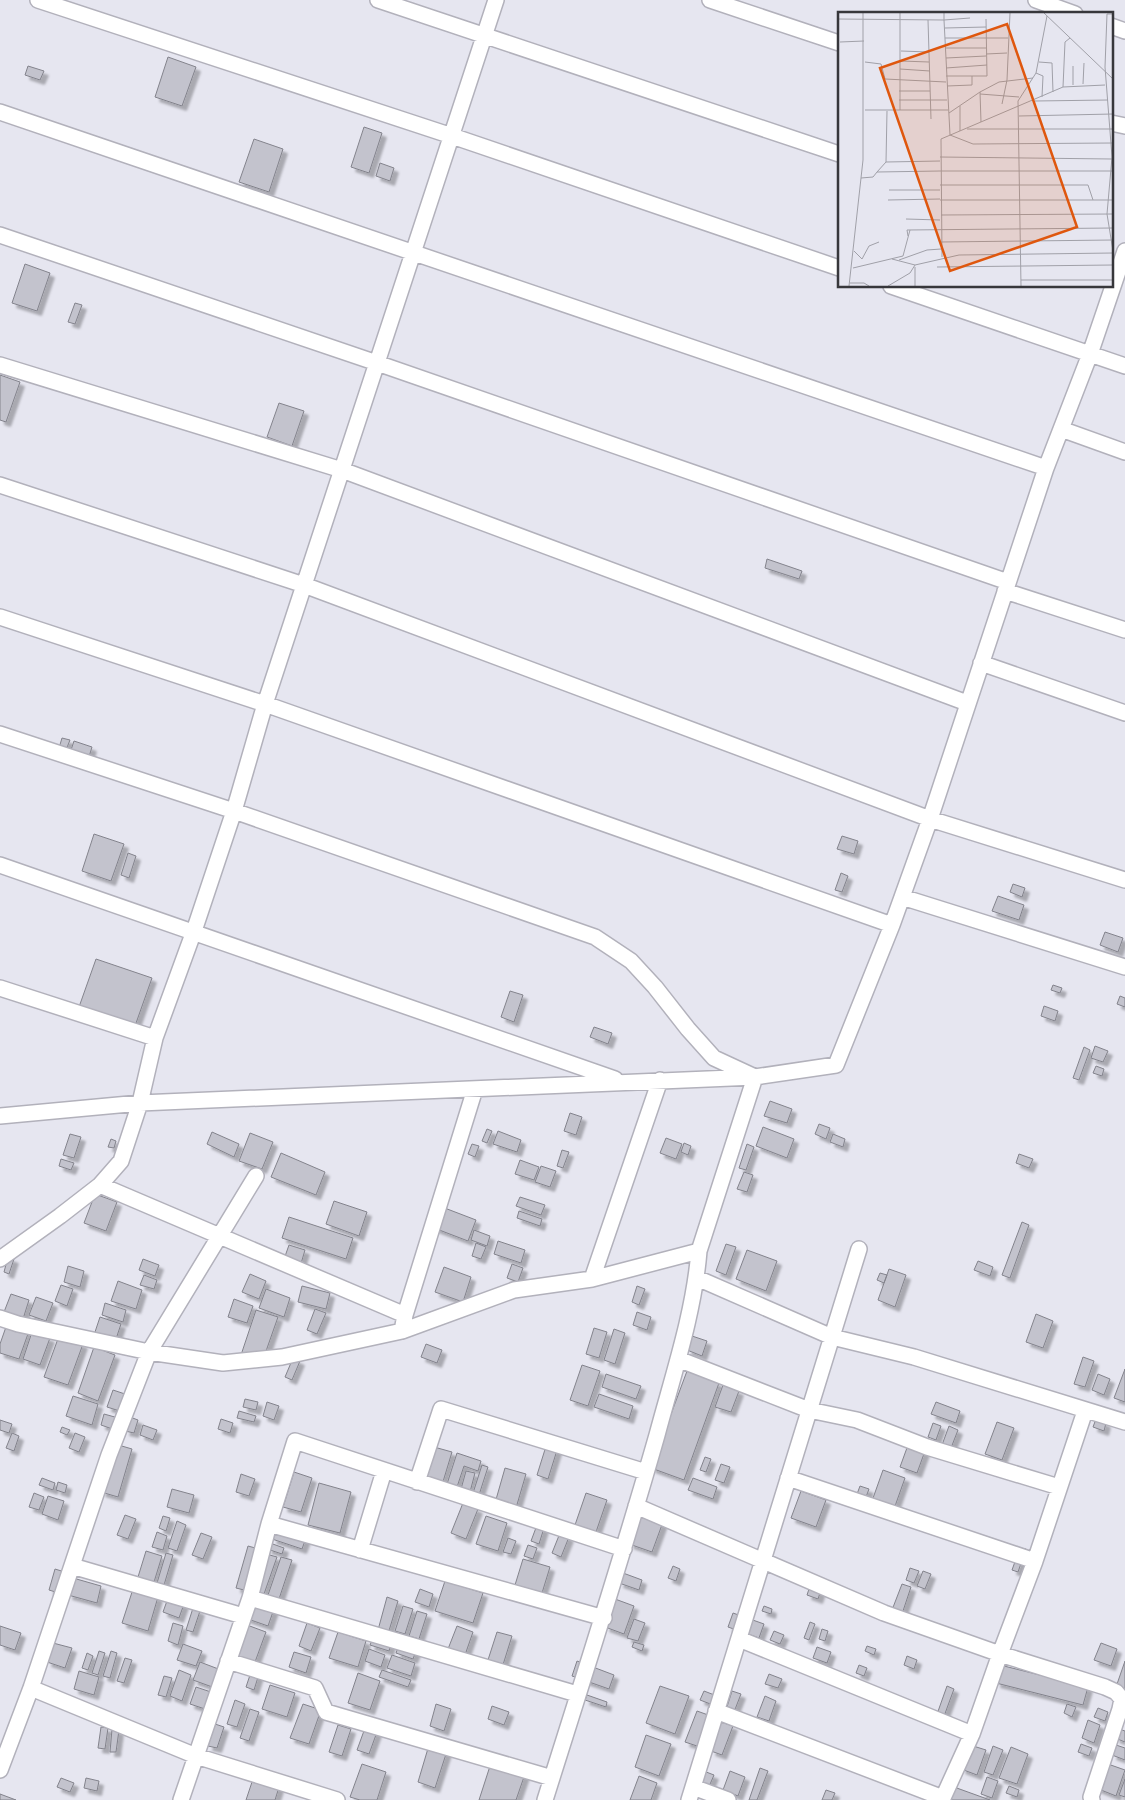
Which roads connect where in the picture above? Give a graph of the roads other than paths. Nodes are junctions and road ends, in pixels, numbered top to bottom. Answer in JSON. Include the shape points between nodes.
{"nodes":[{"id":1,"x":38,"y":0,"type":"edge"},
{"id":2,"x":378,"y":0,"type":"edge"},
{"id":3,"x":496,"y":0,"type":"edge"},
{"id":4,"x":710,"y":0,"type":"edge"},
{"id":5,"x":1036,"y":0,"type":"edge"},
{"id":6,"x":1069,"y":12,"type":"edge"},
{"id":7,"x":1112,"y":26,"type":"edge"},
{"id":8,"x":1125,"y":31,"type":"edge"},
{"id":9,"x":484,"y":35,"type":"junction"},
{"id":10,"x":838,"y":43,"type":"edge"},
{"id":11,"x":0,"y":112,"type":"edge"},
{"id":12,"x":1112,"y":123,"type":"edge"},
{"id":13,"x":1125,"y":126,"type":"edge"},
{"id":14,"x":452,"y":136,"type":"junction"},
{"id":15,"x":838,"y":154,"type":"edge"},
{"id":16,"x":0,"y":235,"type":"edge"},
{"id":17,"x":1112,"y":245,"type":"edge"},
{"id":18,"x":1125,"y":250,"type":"edge"},
{"id":19,"x":413,"y":252,"type":"junction"},
{"id":20,"x":838,"y":268,"type":"edge"},
{"id":21,"x":897,"y":288,"type":"edge"},
{"id":22,"x":1090,"y":354,"type":"junction"},
{"id":23,"x":377,"y":363,"type":"junction"},
{"id":24,"x":0,"y":365,"type":"edge"},
{"id":25,"x":1125,"y":366,"type":"edge"},
{"id":26,"x":1061,"y":429,"type":"junction"},
{"id":27,"x":1125,"y":452,"type":"edge"},
{"id":28,"x":1046,"y":468,"type":"junction"},
{"id":29,"x":342,"y":470,"type":"junction"},
{"id":30,"x":0,"y":485,"type":"edge"},
{"id":31,"x":304,"y":585,"type":"junction"},
{"id":32,"x":1006,"y":586,"type":"junction"},
{"id":33,"x":0,"y":617,"type":"edge"},
{"id":34,"x":1125,"y":630,"type":"edge"},
{"id":35,"x":981,"y":663,"type":"junction"},
{"id":36,"x":967,"y":703,"type":"junction"},
{"id":37,"x":265,"y":704,"type":"junction"},
{"id":38,"x":1125,"y":713,"type":"edge"},
{"id":39,"x":0,"y":734,"type":"edge"},
{"id":40,"x":234,"y":811,"type":"junction"},
{"id":41,"x":930,"y":819,"type":"junction"},
{"id":42,"x":0,"y":865,"type":"edge"},
{"id":43,"x":1125,"y":880,"type":"edge"},
{"id":44,"x":902,"y":897,"type":"junction"},
{"id":45,"x":892,"y":925,"type":"junction"},
{"id":46,"x":194,"y":932,"type":"junction"},
{"id":47,"x":1125,"y":967,"type":"edge"},
{"id":48,"x":0,"y":988,"type":"edge"},
{"id":49,"x":154,"y":1038,"type":"junction"},
{"id":50,"x":755,"y":1077,"type":"junction"},
{"id":51,"x":660,"y":1080,"type":"junction"},
{"id":52,"x":622,"y":1082,"type":"junction"},
{"id":53,"x":475,"y":1089,"type":"junction"},
{"id":54,"x":140,"y":1103,"type":"junction"},
{"id":55,"x":0,"y":1116,"type":"edge"},
{"id":56,"x":256,"y":1176,"type":"dead end"},
{"id":57,"x":100,"y":1185,"type":"junction"},
{"id":58,"x":220,"y":1236,"type":"junction"},
{"id":59,"x":859,"y":1249,"type":"dead end"},
{"id":60,"x":699,"y":1251,"type":"junction"},
{"id":61,"x":0,"y":1259,"type":"edge"},
{"id":62,"x":697,"y":1278,"type":"junction"},
{"id":63,"x":592,"y":1279,"type":"junction"},
{"id":64,"x":405,"y":1315,"type":"junction"},
{"id":65,"x":0,"y":1318,"type":"edge"},
{"id":66,"x":402,"y":1331,"type":"junction"},
{"id":67,"x":832,"y":1338,"type":"junction"},
{"id":68,"x":149,"y":1352,"type":"junction"},
{"id":69,"x":678,"y":1359,"type":"junction"},
{"id":70,"x":809,"y":1410,"type":"junction"},
{"id":71,"x":1085,"y":1411,"type":"junction"},
{"id":72,"x":1125,"y":1422,"type":"edge"},
{"id":73,"x":384,"y":1471,"type":"junction"},
{"id":74,"x":646,"y":1472,"type":"junction"},
{"id":75,"x":788,"y":1478,"type":"junction"},
{"id":76,"x":417,"y":1482,"type":"junction"},
{"id":77,"x":1059,"y":1487,"type":"junction"},
{"id":78,"x":636,"y":1506,"type":"junction"},
{"id":79,"x":269,"y":1524,"type":"junction"},
{"id":80,"x":624,"y":1549,"type":"junction"},
{"id":81,"x":360,"y":1550,"type":"junction"},
{"id":82,"x":764,"y":1560,"type":"junction"},
{"id":83,"x":1035,"y":1561,"type":"junction"},
{"id":84,"x":72,"y":1566,"type":"junction"},
{"id":85,"x":250,"y":1598,"type":"junction"},
{"id":86,"x":243,"y":1616,"type":"junction"},
{"id":87,"x":604,"y":1618,"type":"junction"},
{"id":88,"x":739,"y":1639,"type":"junction"},
{"id":89,"x":1000,"y":1654,"type":"junction"},
{"id":90,"x":228,"y":1661,"type":"junction"},
{"id":91,"x":31,"y":1688,"type":"junction"},
{"id":92,"x":577,"y":1694,"type":"junction"},
{"id":93,"x":716,"y":1711,"type":"junction"},
{"id":94,"x":972,"y":1734,"type":"junction"},
{"id":95,"x":196,"y":1756,"type":"junction"},
{"id":96,"x":0,"y":1770,"type":"edge"},
{"id":97,"x":552,"y":1778,"type":"junction"},
{"id":98,"x":691,"y":1793,"type":"edge"},
{"id":99,"x":943,"y":1799,"type":"edge"},
{"id":100,"x":181,"y":1800,"type":"edge"},
{"id":101,"x":337,"y":1800,"type":"edge"},
{"id":102,"x":545,"y":1800,"type":"edge"},
{"id":103,"x":728,"y":1800,"type":"edge"},
{"id":104,"x":1092,"y":1800,"type":"edge"}],
"edges":[{"from":1,"to":14,"type":"street"},
{"from":2,"to":9,"type":"street"},
{"from":3,"to":9,"type":"street"},
{"from":4,"to":10,"type":"street"},
{"from":5,"to":6,"type":"street"},
{"from":7,"to":8,"type":"street"},
{"from":9,"to":14,"type":"street"},
{"from":9,"to":15,"type":"street"},
{"from":11,"to":19,"type":"street"},
{"from":12,"to":13,"type":"street"},
{"from":14,"to":19,"type":"street"},
{"from":14,"to":20,"type":"street"},
{"from":16,"to":23,"type":"street"},
{"from":17,"to":18,"type":"street"},
{"from":18,"to":22,"type":"street"},
{"from":19,"to":23,"type":"street"},
{"from":19,"to":28,"type":"street"},
{"from":21,"to":22,"type":"street"},
{"from":22,"to":25,"type":"street"},
{"from":22,"to":26,"type":"street"},
{"from":23,"to":29,"type":"street"},
{"from":23,"to":32,"type":"street"},
{"from":24,"to":29,"type":"street"},
{"from":26,"to":27,"type":"street"},
{"from":26,"to":28,"type":"street"},
{"from":28,"to":32,"type":"street"},
{"from":29,"to":31,"type":"street"},
{"from":29,"to":36,"type":"street"},
{"from":30,"to":31,"type":"street"},
{"from":31,"to":37,"type":"street"},
{"from":31,"to":41,"type":"street"},
{"from":32,"to":34,"type":"street"},
{"from":32,"to":35,"type":"street"},
{"from":33,"to":37,"type":"street"},
{"from":35,"to":36,"type":"street"},
{"from":35,"to":38,"type":"street"},
{"from":36,"to":41,"type":"street"},
{"from":37,"to":40,"type":"street"},
{"from":37,"to":45,"type":"street"},
{"from":39,"to":40,"type":"street"},
{"from":40,"to":46,"type":"street"},
{"from":40,"to":50,"type":"street","via":[[595,937],[631,960],[714,1058]]},
{"from":41,"to":43,"type":"street"},
{"from":41,"to":44,"type":"street"},
{"from":42,"to":46,"type":"street"},
{"from":44,"to":45,"type":"street"},
{"from":44,"to":47,"type":"street"},
{"from":45,"to":50,"type":"street","via":[[836,1066]]},
{"from":46,"to":49,"type":"street"},
{"from":46,"to":52,"type":"street"},
{"from":48,"to":49,"type":"street"},
{"from":49,"to":54,"type":"street"},
{"from":50,"to":51,"type":"street"},
{"from":50,"to":60,"type":"street"},
{"from":51,"to":52,"type":"street"},
{"from":51,"to":63,"type":"street"},
{"from":52,"to":53,"type":"street"},
{"from":53,"to":54,"type":"street"},
{"from":53,"to":64,"type":"street"},
{"from":54,"to":55,"type":"street"},
{"from":54,"to":57,"type":"street","via":[[121,1161]]},
{"from":56,"to":58,"type":"street"},
{"from":57,"to":58,"type":"street"},
{"from":57,"to":61,"type":"street"},
{"from":58,"to":64,"type":"street"},
{"from":58,"to":68,"type":"street"},
{"from":59,"to":67,"type":"street"},
{"from":60,"to":62,"type":"street"},
{"from":60,"to":63,"type":"street"},
{"from":62,"to":67,"type":"street"},
{"from":62,"to":69,"type":"street"},
{"from":63,"to":66,"type":"street","via":[[514,1290]]},
{"from":64,"to":66,"type":"street"},
{"from":65,"to":68,"type":"street"},
{"from":66,"to":68,"type":"street","via":[[282,1357],[223,1363]]},
{"from":67,"to":70,"type":"street"},
{"from":67,"to":71,"type":"street","via":[[914,1357]]},
{"from":68,"to":84,"type":"street","via":[[108,1455]]},
{"from":69,"to":70,"type":"street"},
{"from":69,"to":74,"type":"street"},
{"from":70,"to":75,"type":"street"},
{"from":70,"to":77,"type":"street","via":[[857,1420],[927,1447]]},
{"from":71,"to":72,"type":"street"},
{"from":71,"to":77,"type":"street"},
{"from":73,"to":76,"type":"street"},
{"from":73,"to":79,"type":"street","via":[[295,1440]]},
{"from":73,"to":81,"type":"street"},
{"from":74,"to":76,"type":"street","via":[[441,1409]]},
{"from":74,"to":78,"type":"street"},
{"from":75,"to":82,"type":"street"},
{"from":75,"to":83,"type":"street"},
{"from":76,"to":80,"type":"street"},
{"from":77,"to":83,"type":"street"},
{"from":78,"to":80,"type":"street"},
{"from":78,"to":82,"type":"street"},
{"from":79,"to":81,"type":"street"},
{"from":79,"to":85,"type":"street"},
{"from":80,"to":87,"type":"street"},
{"from":81,"to":87,"type":"street"},
{"from":82,"to":88,"type":"street"},
{"from":82,"to":89,"type":"street","via":[[884,1613]]},
{"from":83,"to":89,"type":"street"},
{"from":84,"to":86,"type":"street"},
{"from":84,"to":91,"type":"street"},
{"from":85,"to":86,"type":"street"},
{"from":85,"to":92,"type":"street"},
{"from":86,"to":90,"type":"street"},
{"from":87,"to":92,"type":"street"},
{"from":88,"to":93,"type":"street"},
{"from":88,"to":94,"type":"street"},
{"from":89,"to":94,"type":"street"},
{"from":89,"to":104,"type":"street","via":[[1105,1687],[1122,1699]]},
{"from":90,"to":95,"type":"street"},
{"from":90,"to":97,"type":"street","via":[[315,1688],[326,1712]]},
{"from":91,"to":95,"type":"street"},
{"from":91,"to":96,"type":"street"},
{"from":92,"to":97,"type":"street"},
{"from":93,"to":98,"type":"street"},
{"from":93,"to":99,"type":"street"},
{"from":94,"to":99,"type":"street"},
{"from":95,"to":100,"type":"street"},
{"from":95,"to":101,"type":"street"},
{"from":97,"to":102,"type":"street"},
{"from":98,"to":103,"type":"street"}]}
